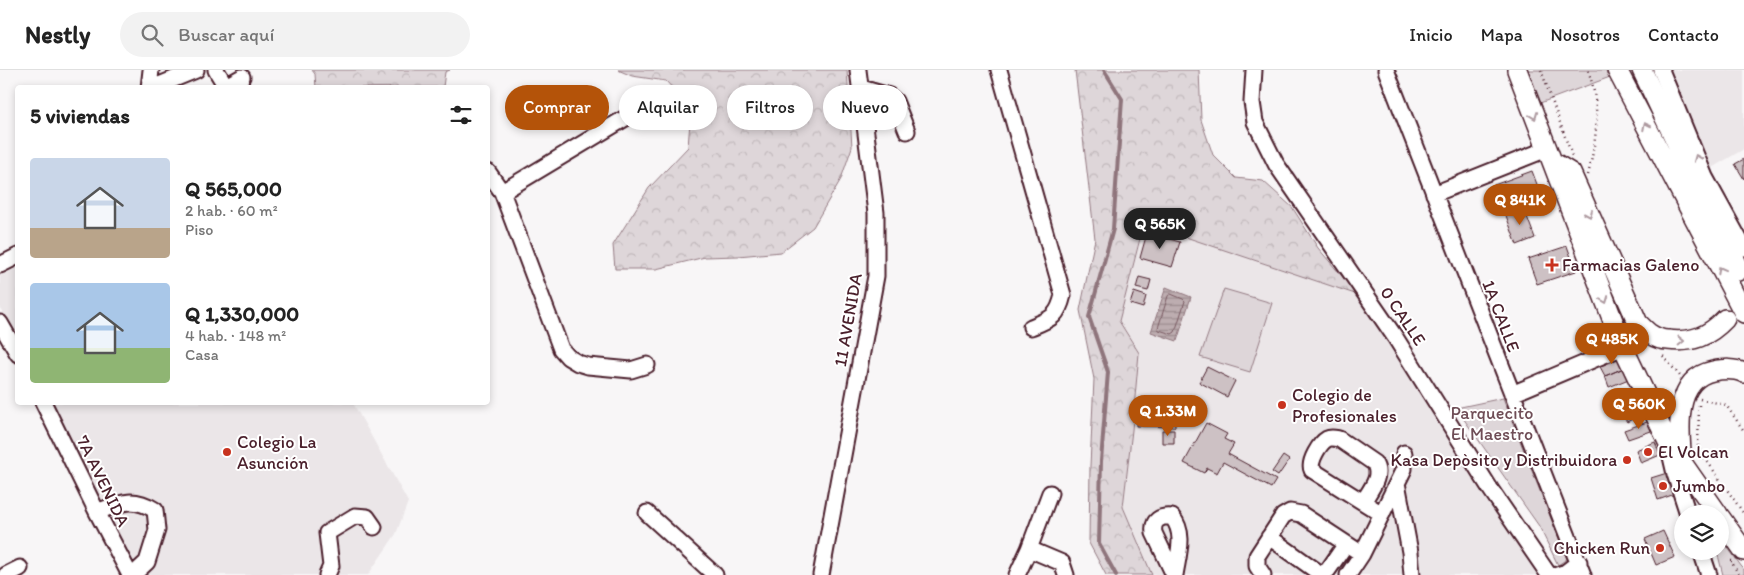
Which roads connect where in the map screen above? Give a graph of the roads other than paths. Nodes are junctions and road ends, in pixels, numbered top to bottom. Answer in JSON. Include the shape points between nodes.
{"nodes":[{"id":1,"x":151,"y":70,"type":"edge"},
{"id":2,"x":196,"y":70,"type":"edge"},
{"id":3,"x":216,"y":70,"type":"edge"},
{"id":4,"x":858,"y":70,"type":"edge"},
{"id":5,"x":999,"y":70,"type":"edge"},
{"id":6,"x":1254,"y":70,"type":"edge"},
{"id":7,"x":1386,"y":70,"type":"edge"},
{"id":8,"x":1517,"y":70,"type":"edge"},
{"id":9,"x":1617,"y":70,"type":"edge"},
{"id":10,"x":1644,"y":70,"type":"edge"},
{"id":11,"x":1661,"y":70,"type":"edge"},
{"id":12,"x":242,"y":76,"type":"dead end"},
{"id":13,"x":150,"y":85,"type":"edge"},
{"id":14,"x":158,"y":85,"type":"edge"},
{"id":15,"x":226,"y":85,"type":"edge"},
{"id":16,"x":228,"y":85,"type":"edge"},
{"id":17,"x":860,"y":85,"type":"edge"},
{"id":18,"x":619,"y":122,"type":"edge"},
{"id":19,"x":866,"y":130,"type":"edge"},
{"id":20,"x":1550,"y":156,"type":"junction"},
{"id":21,"x":490,"y":175,"type":"edge"},
{"id":22,"x":502,"y":192,"type":"junction"},
{"id":23,"x":1434,"y":194,"type":"junction"},
{"id":24,"x":1744,"y":248,"type":"edge"},
{"id":25,"x":15,"y":258,"type":"edge"},
{"id":26,"x":0,"y":265,"type":"edge"},
{"id":27,"x":1738,"y":271,"type":"dead end"},
{"id":28,"x":1744,"y":313,"type":"edge"},
{"id":29,"x":1725,"y":319,"type":"dead end"},
{"id":30,"x":0,"y":323,"type":"edge"},
{"id":31,"x":1031,"y":327,"type":"dead end"},
{"id":32,"x":1623,"y":347,"type":"junction"},
{"id":33,"x":15,"y":349,"type":"edge"},
{"id":34,"x":647,"y":365,"type":"dead end"},
{"id":35,"x":1744,"y":373,"type":"edge"},
{"id":36,"x":1512,"y":394,"type":"junction"},
{"id":37,"x":44,"y":405,"type":"edge"},
{"id":38,"x":1669,"y":444,"type":"junction"},
{"id":39,"x":1404,"y":453,"type":"dead end"},
{"id":40,"x":1682,"y":462,"type":"junction"},
{"id":41,"x":1398,"y":483,"type":"junction"},
{"id":42,"x":1050,"y":493,"type":"dead end"},
{"id":43,"x":1363,"y":502,"type":"junction"},
{"id":44,"x":1685,"y":505,"type":"edge"},
{"id":45,"x":1712,"y":505,"type":"edge"},
{"id":46,"x":97,"y":512,"type":"junction"},
{"id":47,"x":648,"y":513,"type":"dead end"},
{"id":48,"x":1382,"y":514,"type":"junction"},
{"id":49,"x":374,"y":527,"type":"dead end"},
{"id":50,"x":1269,"y":537,"type":"junction"},
{"id":51,"x":1729,"y":538,"type":"edge"},
{"id":52,"x":1346,"y":544,"type":"junction"},
{"id":53,"x":1029,"y":549,"type":"junction"},
{"id":54,"x":1362,"y":554,"type":"junction"},
{"id":55,"x":1737,"y":556,"type":"edge"},
{"id":56,"x":1704,"y":560,"type":"edge"},
{"id":57,"x":0,"y":567,"type":"edge"},
{"id":58,"x":20,"y":568,"type":"dead end"},
{"id":59,"x":1581,"y":571,"type":"edge"},
{"id":60,"x":5,"y":575,"type":"edge"},
{"id":61,"x":131,"y":575,"type":"edge"},
{"id":62,"x":326,"y":575,"type":"edge"},
{"id":63,"x":715,"y":575,"type":"edge"},
{"id":64,"x":821,"y":575,"type":"edge"},
{"id":65,"x":1017,"y":575,"type":"edge"},
{"id":66,"x":1066,"y":575,"type":"edge"},
{"id":67,"x":1263,"y":575,"type":"edge"},
{"id":68,"x":1348,"y":575,"type":"edge"},
{"id":69,"x":1412,"y":575,"type":"edge"},
{"id":70,"x":1549,"y":575,"type":"edge"},
{"id":71,"x":1557,"y":575,"type":"edge"},
{"id":72,"x":1709,"y":575,"type":"edge"}],
"edges":[{"from":1,"to":13,"type":"street"},
{"from":2,"to":14,"type":"street"},
{"from":3,"to":15,"type":"street"},
{"from":4,"to":17,"type":"street","name":"11 AVENIDA"},
{"from":5,"to":31,"type":"street","via":[[1063,295],[1060,308],[1052,318]]},
{"from":6,"to":70,"type":"street","name":"0 CALLE","via":[[1254,122],[1276,164],[1396,337],[1491,490]]},
{"from":7,"to":23,"type":"street","name":"1A CALLE"},
{"from":8,"to":20,"type":"main road","one_way":true},
{"from":28,"to":9,"type":"main road","one_way":true},
{"from":10,"to":27,"type":"main road","via":[[1689,169],[1729,244]]},
{"from":24,"to":11,"type":"street","one_way":true,"via":[[1706,177]]},
{"from":12,"to":16,"type":"street"},
{"from":18,"to":22,"type":"street"},
{"from":19,"to":64,"type":"street","name":"11 AVENIDA","via":[[876,214],[876,276]]},
{"from":20,"to":23,"type":"street"},
{"from":20,"to":29,"type":"main road","one_way":true,"via":[[1570,173],[1638,323],[1660,340],[1692,341]]},
{"from":20,"to":32,"type":"main road","one_way":true},
{"from":21,"to":22,"type":"street"},
{"from":22,"to":34,"type":"street","via":[[561,349],[568,357],[588,366],[631,370]]},
{"from":23,"to":36,"type":"street","name":"1A CALLE"},
{"from":25,"to":26,"type":"street"},
{"from":30,"to":33,"type":"street"},
{"from":32,"to":36,"type":"street"},
{"from":32,"to":38,"type":"main road"},
{"from":35,"to":40,"type":"main road","via":[[1724,369],[1709,372],[1689,387],[1683,397],[1681,411]]},
{"from":36,"to":59,"type":"street","name":"1A CALLE"},
{"from":37,"to":46,"type":"street","name":"7A AVENIDA"},
{"from":38,"to":40,"type":"main road"},
{"from":38,"to":44,"type":"street","via":[[1674,474]]},
{"from":39,"to":41,"type":"street","via":[[1404,469]]},
{"from":40,"to":45,"type":"main road"},
{"from":41,"to":48,"type":"street"},
{"from":41,"to":69,"type":"street"},
{"from":42,"to":53,"type":"street"},
{"from":43,"to":43,"type":"street","via":[[1312,470],[1311,461],[1325,440],[1339,439],[1378,468],[1378,476]]},
{"from":43,"to":48,"type":"street"},
{"from":46,"to":61,"type":"street","name":"7A AVENIDA"},
{"from":46,"to":61,"type":"street","via":[[125,502],[142,503],[155,510],[157,530],[147,562]]},
{"from":47,"to":63,"type":"street"},
{"from":48,"to":54,"type":"street"},
{"from":49,"to":62,"type":"street","via":[[367,517],[355,516],[327,533],[331,566]]},
{"from":50,"to":52,"type":"street","via":[[1283,516],[1290,512],[1301,514]]},
{"from":50,"to":52,"type":"street","via":[[1323,573]]},
{"from":50,"to":67,"type":"street","via":[[1257,556],[1257,566]]},
{"from":51,"to":55,"type":"main road"},
{"from":52,"to":54,"type":"street"},
{"from":53,"to":65,"type":"street"},
{"from":53,"to":66,"type":"street","via":[[1062,563]]},
{"from":54,"to":68,"type":"street"},
{"from":56,"to":72,"type":"street"},
{"from":57,"to":60,"type":"street"},
{"from":58,"to":60,"type":"street"},
{"from":59,"to":71,"type":"street"}]}
